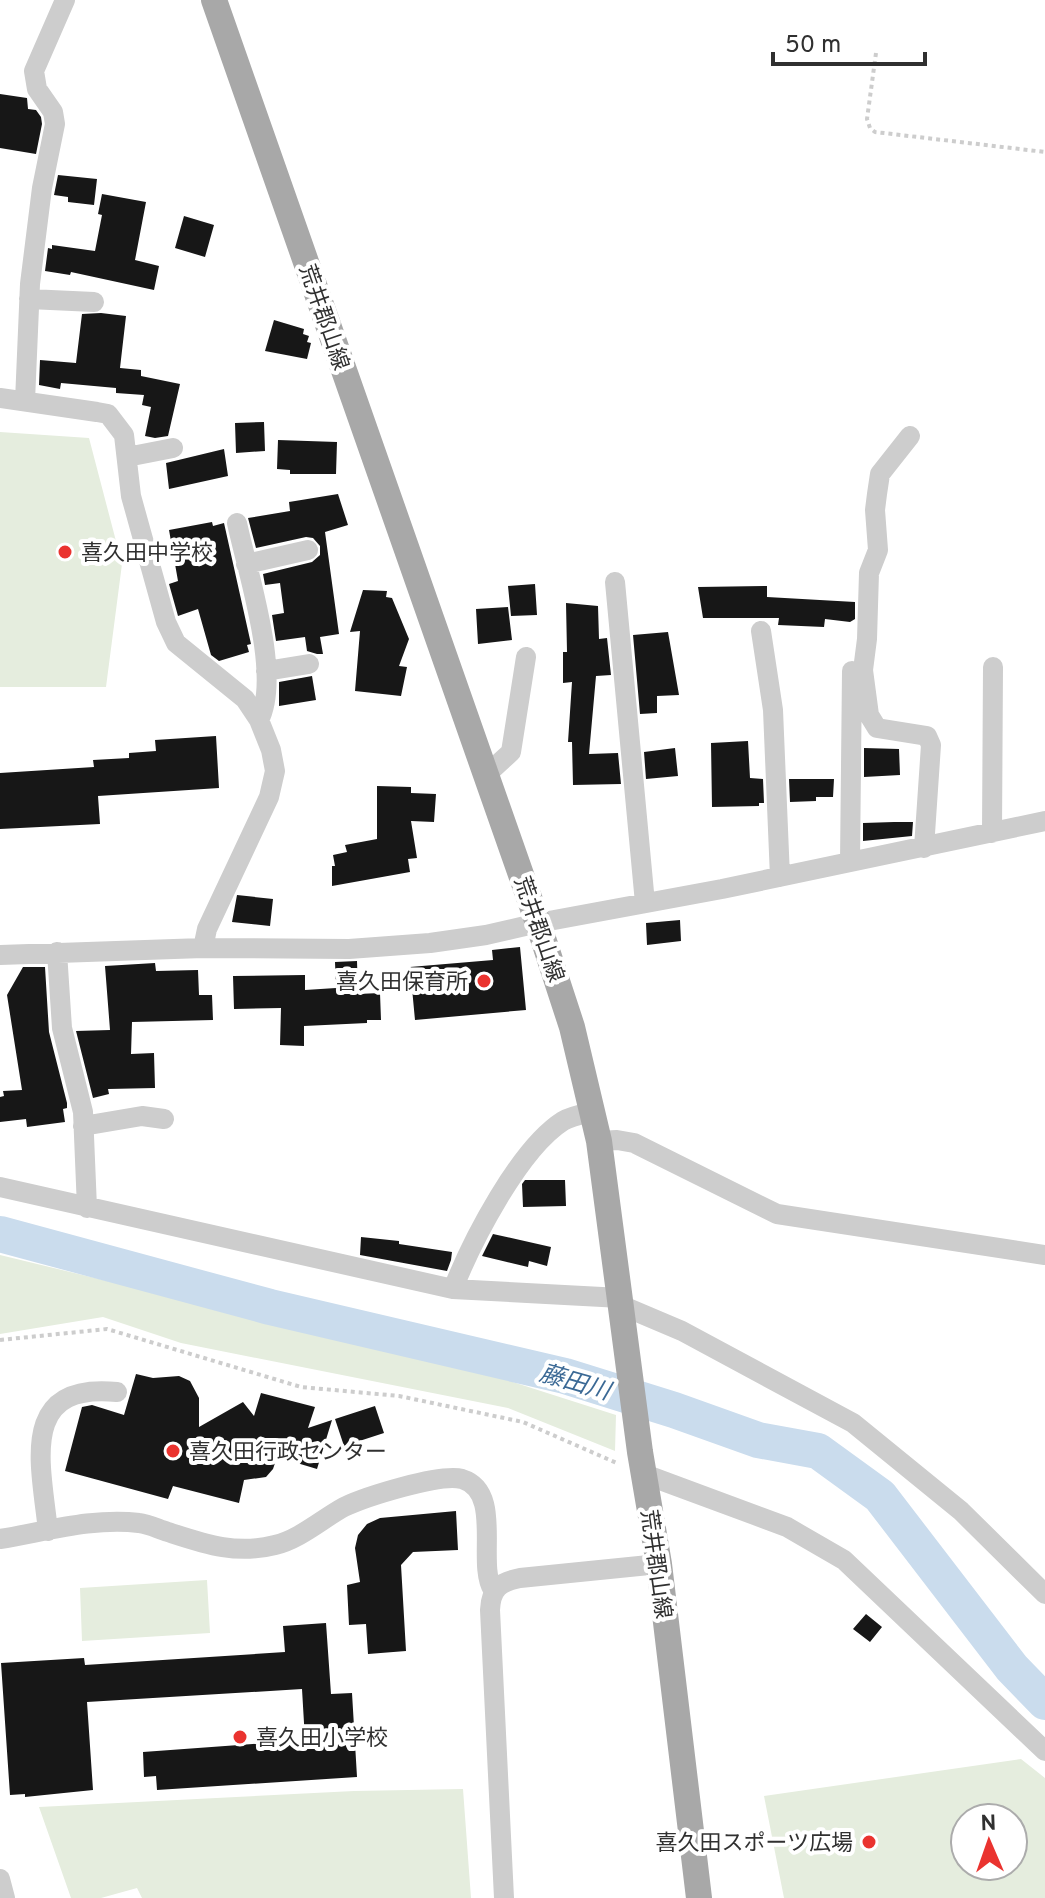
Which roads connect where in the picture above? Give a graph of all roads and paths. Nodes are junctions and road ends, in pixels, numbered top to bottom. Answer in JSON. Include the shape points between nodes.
{"nodes":[{"id":1,"x":65,"y":0,"type":"edge"},
{"id":2,"x":214,"y":0,"type":"edge"},
{"id":3,"x":876,"y":53,"type":"dead end"},
{"id":4,"x":1045,"y":152,"type":"edge"},
{"id":5,"x":29,"y":299,"type":"junction"},
{"id":6,"x":94,"y":302,"type":"dead end"},
{"id":7,"x":0,"y":398,"type":"edge"},
{"id":8,"x":25,"y":401,"type":"junction"},
{"id":9,"x":910,"y":436,"type":"dead end"},
{"id":10,"x":173,"y":448,"type":"dead end"},
{"id":11,"x":127,"y":457,"type":"junction"},
{"id":12,"x":237,"y":523,"type":"dead end"},
{"id":13,"x":308,"y":550,"type":"dead end"},
{"id":14,"x":246,"y":564,"type":"junction"},
{"id":15,"x":615,"y":582,"type":"dead end"},
{"id":16,"x":761,"y":631,"type":"dead end"},
{"id":17,"x":526,"y":657,"type":"dead end"},
{"id":18,"x":852,"y":663,"type":"dead end"},
{"id":19,"x":309,"y":664,"type":"dead end"},
{"id":20,"x":993,"y":667,"type":"dead end"},
{"id":21,"x":266,"y":671,"type":"junction"},
{"id":22,"x":259,"y":720,"type":"junction"},
{"id":23,"x":486,"y":775,"type":"junction"},
{"id":24,"x":1045,"y":821,"type":"edge"},
{"id":25,"x":992,"y":833,"type":"junction"},
{"id":26,"x":924,"y":848,"type":"junction"},
{"id":27,"x":850,"y":862,"type":"junction"},
{"id":28,"x":780,"y":877,"type":"junction"},
{"id":29,"x":645,"y":903,"type":"junction"},
{"id":30,"x":538,"y":923,"type":"junction"},
{"id":31,"x":203,"y":948,"type":"junction"},
{"id":32,"x":57,"y":952,"type":"junction"},
{"id":33,"x":0,"y":955,"type":"edge"},
{"id":34,"x":592,"y":1112,"type":"junction"},
{"id":35,"x":164,"y":1119,"type":"dead end"},
{"id":36,"x":83,"y":1126,"type":"junction"},
{"id":37,"x":599,"y":1141,"type":"junction"},
{"id":38,"x":0,"y":1187,"type":"edge"},
{"id":39,"x":87,"y":1208,"type":"junction"},
{"id":40,"x":1045,"y":1255,"type":"edge"},
{"id":41,"x":453,"y":1289,"type":"junction"},
{"id":42,"x":623,"y":1311,"type":"junction"},
{"id":43,"x":0,"y":1340,"type":"edge"},
{"id":44,"x":117,"y":1392,"type":"dead end"},
{"id":45,"x":642,"y":1463,"type":"junction"},
{"id":46,"x":48,"y":1531,"type":"junction"},
{"id":47,"x":0,"y":1539,"type":"edge"},
{"id":48,"x":659,"y":1564,"type":"junction"},
{"id":49,"x":493,"y":1590,"type":"junction"},
{"id":50,"x":1045,"y":1594,"type":"edge"},
{"id":51,"x":1045,"y":1751,"type":"edge"},
{"id":52,"x":0,"y":1879,"type":"edge"},
{"id":53,"x":5,"y":1898,"type":"edge"},
{"id":54,"x":504,"y":1898,"type":"edge"},
{"id":55,"x":699,"y":1898,"type":"edge"}],
"edges":[{"from":1,"to":5,"type":"street","via":[[34,71],[55,124]]},
{"from":2,"to":23,"type":"main road","name":"荒井郡山線"},
{"from":3,"to":4,"type":"path","via":[[867,119],[875,132]]},
{"from":5,"to":6,"type":"street"},
{"from":5,"to":8,"type":"street"},
{"from":7,"to":8,"type":"street"},
{"from":8,"to":11,"type":"street","via":[[108,414],[124,435]]},
{"from":9,"to":26,"type":"street","via":[[880,474],[875,510],[878,550],[867,585],[863,670],[869,715],[877,728],[927,736],[931,745]]},
{"from":10,"to":11,"type":"street"},
{"from":11,"to":22,"type":"street","via":[[131,496],[176,643],[245,699]]},
{"from":12,"to":14,"type":"street"},
{"from":13,"to":14,"type":"street"},
{"from":14,"to":21,"type":"street"},
{"from":15,"to":29,"type":"street"},
{"from":16,"to":28,"type":"street","via":[[773,710]]},
{"from":17,"to":23,"type":"street","via":[[511,752]]},
{"from":18,"to":27,"type":"street"},
{"from":19,"to":21,"type":"street"},
{"from":20,"to":25,"type":"street"},
{"from":21,"to":22,"type":"street","via":[[267,702]]},
{"from":22,"to":31,"type":"street","via":[[275,771],[269,797]]},
{"from":23,"to":30,"type":"main road","name":"荒井郡山線"},
{"from":24,"to":25,"type":"street"},
{"from":25,"to":26,"type":"street"},
{"from":26,"to":27,"type":"street"},
{"from":27,"to":28,"type":"street"},
{"from":28,"to":29,"type":"street"},
{"from":29,"to":30,"type":"street"},
{"from":30,"to":31,"type":"street","via":[[486,935],[362,948]]},
{"from":30,"to":34,"type":"main road","name":"荒井郡山線","via":[[572,1027]]},
{"from":31,"to":32,"type":"street"},
{"from":32,"to":33,"type":"street"},
{"from":32,"to":36,"type":"street","via":[[62,1028]]},
{"from":34,"to":37,"type":"main road","name":"荒井郡山線"},
{"from":34,"to":41,"type":"street","via":[[565,1119],[533,1149],[470,1245]]},
{"from":35,"to":36,"type":"street","via":[[142,1116]]},
{"from":36,"to":39,"type":"street"},
{"from":37,"to":40,"type":"street","via":[[634,1143],[777,1214]]},
{"from":37,"to":42,"type":"main road","name":"荒井郡山線"},
{"from":38,"to":39,"type":"street"},
{"from":39,"to":41,"type":"street"},
{"from":41,"to":42,"type":"street","via":[[571,1297]]},
{"from":42,"to":45,"type":"main road","name":"荒井郡山線"},
{"from":42,"to":50,"type":"street","via":[[682,1331],[853,1423],[961,1511]]},
{"from":43,"to":45,"type":"path","via":[[107,1329],[301,1387],[399,1396],[523,1422]]},
{"from":44,"to":46,"type":"street","via":[[76,1393],[56,1403],[44,1426]]},
{"from":45,"to":48,"type":"main road","name":"荒井郡山線"},
{"from":45,"to":51,"type":"street","via":[[787,1527],[844,1560]]},
{"from":46,"to":47,"type":"street"},
{"from":46,"to":49,"type":"street","via":[[137,1523],[211,1547],[256,1549],[296,1536],[356,1502],[427,1481],[462,1479],[484,1502]]},
{"from":48,"to":49,"type":"street","via":[[520,1578]]},
{"from":48,"to":55,"type":"main road","name":"荒井郡山線"},
{"from":49,"to":54,"type":"street"},
{"from":52,"to":53,"type":"street"}]}
